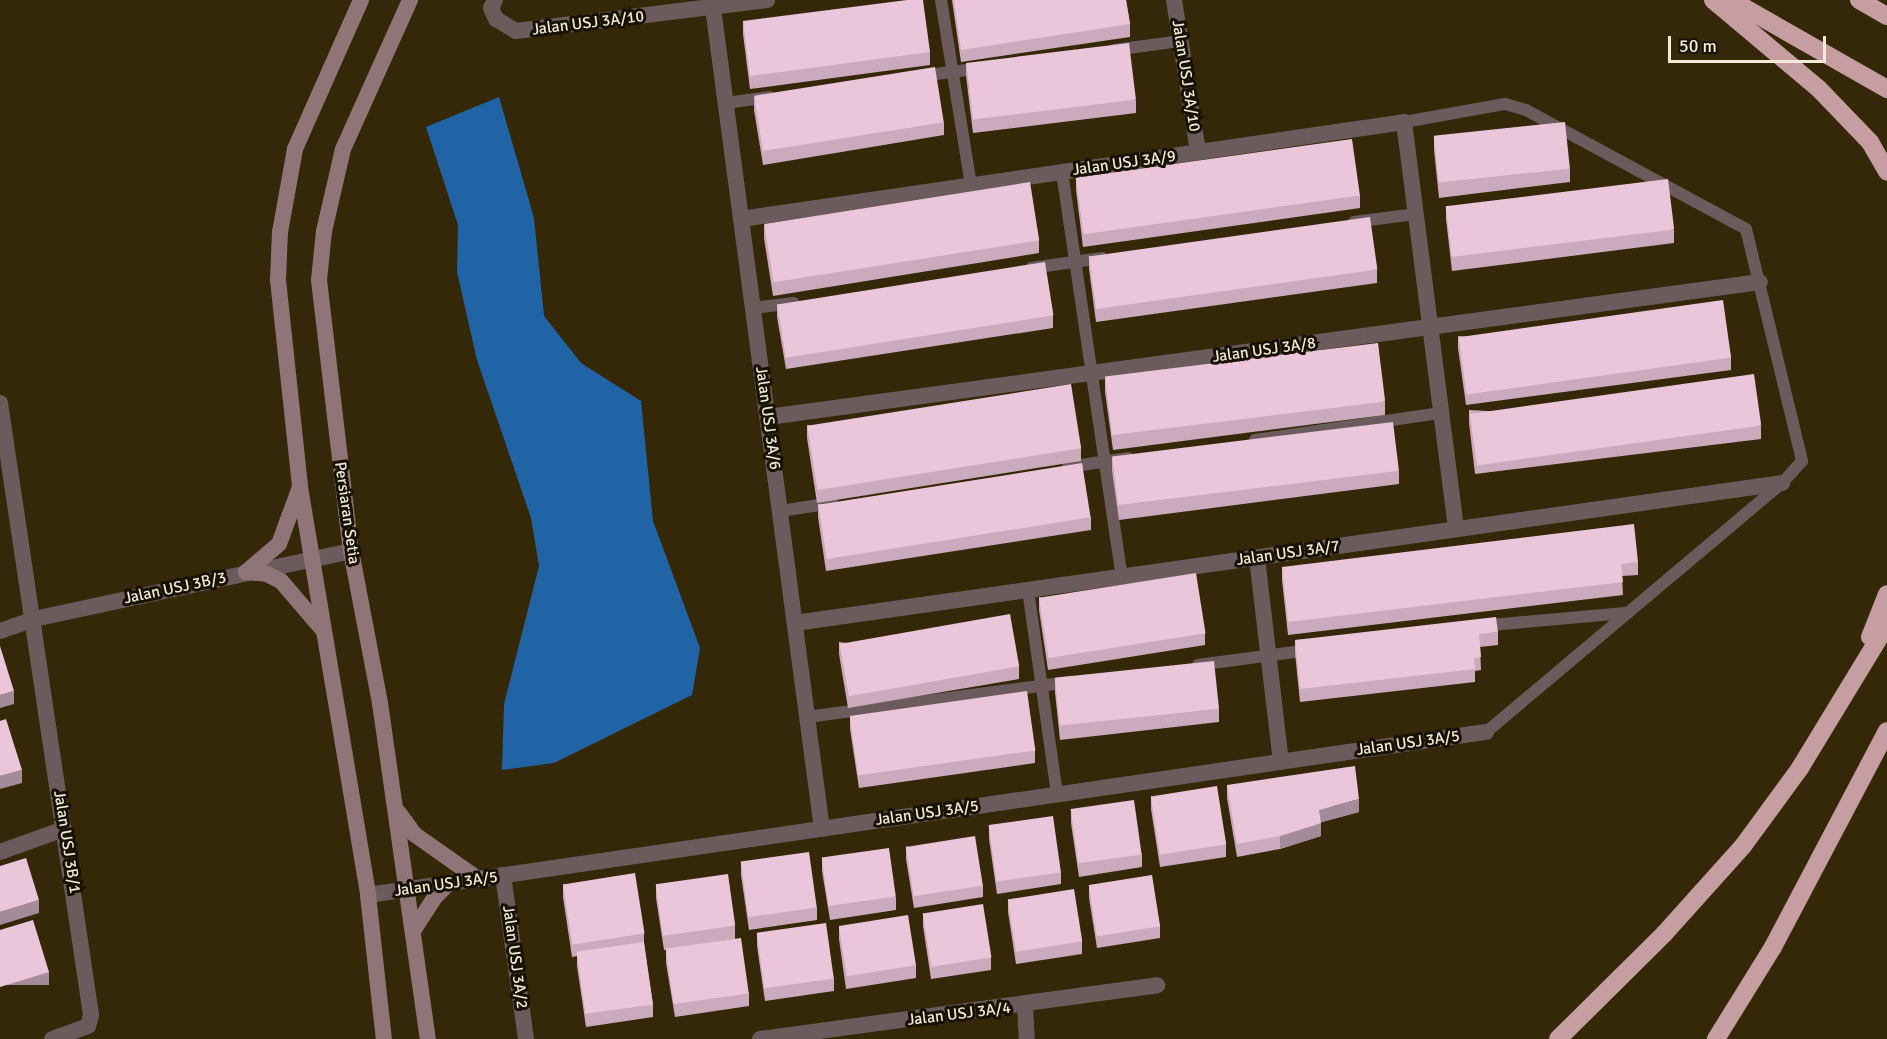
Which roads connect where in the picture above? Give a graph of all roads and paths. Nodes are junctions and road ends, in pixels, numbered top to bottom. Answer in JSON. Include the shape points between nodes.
{"nodes":[{"id":1,"x":362,"y":0,"type":"edge"},
{"id":2,"x":410,"y":0,"type":"edge"},
{"id":3,"x":495,"y":0,"type":"edge"},
{"id":4,"x":761,"y":0,"type":"edge"},
{"id":5,"x":767,"y":0,"type":"edge"},
{"id":6,"x":941,"y":0,"type":"edge"},
{"id":7,"x":1174,"y":0,"type":"edge"},
{"id":8,"x":1713,"y":0,"type":"edge"},
{"id":9,"x":1731,"y":0,"type":"edge"},
{"id":10,"x":1859,"y":0,"type":"edge"},
{"id":11,"x":713,"y":8,"type":"junction"},
{"id":12,"x":1887,"y":16,"type":"edge"},
{"id":13,"x":1181,"y":40,"type":"junction"},
{"id":14,"x":1101,"y":51,"type":"edge"},
{"id":15,"x":998,"y":65,"type":"edge"},
{"id":16,"x":952,"y":72,"type":"junction"},
{"id":17,"x":907,"y":78,"type":"edge"},
{"id":18,"x":1887,"y":89,"type":"edge"},
{"id":19,"x":783,"y":95,"type":"edge"},
{"id":20,"x":726,"y":103,"type":"junction"},
{"id":21,"x":1404,"y":122,"type":"junction"},
{"id":22,"x":1198,"y":152,"type":"junction"},
{"id":23,"x":1062,"y":172,"type":"junction"},
{"id":24,"x":1887,"y":172,"type":"edge"},
{"id":25,"x":971,"y":186,"type":"junction"},
{"id":26,"x":1416,"y":213,"type":"junction"},
{"id":27,"x":741,"y":219,"type":"junction"},
{"id":28,"x":1346,"y":224,"type":"edge"},
{"id":29,"x":1111,"y":257,"type":"edge"},
{"id":30,"x":1075,"y":262,"type":"junction"},
{"id":31,"x":1018,"y":270,"type":"edge"},
{"id":32,"x":1760,"y":282,"type":"junction"},
{"id":33,"x":811,"y":300,"type":"edge"},
{"id":34,"x":753,"y":308,"type":"junction"},
{"id":35,"x":1431,"y":327,"type":"junction"},
{"id":36,"x":1092,"y":373,"type":"junction"},
{"id":37,"x":1,"y":413,"type":"edge"},
{"id":38,"x":1441,"y":413,"type":"junction"},
{"id":39,"x":768,"y":417,"type":"junction"},
{"id":40,"x":1244,"y":442,"type":"edge"},
{"id":41,"x":1140,"y":457,"type":"edge"},
{"id":42,"x":1105,"y":462,"type":"junction"},
{"id":43,"x":1059,"y":469,"type":"edge"},
{"id":44,"x":1782,"y":483,"type":"junction"},
{"id":45,"x":300,"y":487,"type":"junction"},
{"id":46,"x":850,"y":501,"type":"edge"},
{"id":47,"x":780,"y":511,"type":"junction"},
{"id":48,"x":1456,"y":529,"type":"junction"},
{"id":49,"x":351,"y":551,"type":"junction"},
{"id":50,"x":1257,"y":558,"type":"junction"},
{"id":51,"x":314,"y":560,"type":"junction"},
{"id":52,"x":246,"y":572,"type":"junction"},
{"id":53,"x":1122,"y":577,"type":"junction"},
{"id":54,"x":1028,"y":590,"type":"junction"},
{"id":55,"x":1887,"y":594,"type":"edge"},
{"id":56,"x":1628,"y":613,"type":"junction"},
{"id":57,"x":34,"y":619,"type":"junction"},
{"id":58,"x":795,"y":623,"type":"junction"},
{"id":59,"x":1887,"y":626,"type":"edge"},
{"id":60,"x":1466,"y":628,"type":"edge"},
{"id":61,"x":0,"y":631,"type":"edge"},
{"id":62,"x":326,"y":636,"type":"junction"},
{"id":63,"x":1327,"y":647,"type":"edge"},
{"id":64,"x":1269,"y":655,"type":"junction"},
{"id":65,"x":1189,"y":666,"type":"edge"},
{"id":66,"x":1087,"y":680,"type":"edge"},
{"id":67,"x":1041,"y":686,"type":"junction"},
{"id":68,"x":1850,"y":689,"type":"junction"},
{"id":69,"x":807,"y":717,"type":"junction"},
{"id":70,"x":1887,"y":731,"type":"edge"},
{"id":71,"x":1486,"y":732,"type":"joint"},
{"id":72,"x":1281,"y":762,"type":"junction"},
{"id":73,"x":1057,"y":794,"type":"junction"},
{"id":74,"x":396,"y":810,"type":"junction"},
{"id":75,"x":64,"y":829,"type":"junction"},
{"id":76,"x":822,"y":829,"type":"junction"},
{"id":77,"x":0,"y":852,"type":"edge"},
{"id":78,"x":503,"y":875,"type":"junction"},
{"id":79,"x":478,"y":879,"type":"junction"},
{"id":80,"x":450,"y":882,"type":"junction"},
{"id":81,"x":408,"y":889,"type":"junction"},
{"id":82,"x":368,"y":895,"type":"junction"},
{"id":83,"x":413,"y":931,"type":"junction"},
{"id":84,"x":1157,"y":985,"type":"dead end"},
{"id":85,"x":1024,"y":1005,"type":"junction"},
{"id":86,"x":769,"y":1038,"type":"edge"},
{"id":87,"x":52,"y":1039,"type":"edge"},
{"id":88,"x":384,"y":1039,"type":"edge"},
{"id":89,"x":428,"y":1039,"type":"edge"},
{"id":90,"x":526,"y":1039,"type":"edge"},
{"id":91,"x":1027,"y":1039,"type":"edge"},
{"id":92,"x":1558,"y":1039,"type":"edge"},
{"id":93,"x":1716,"y":1039,"type":"edge"}],
"edges":[{"from":1,"to":45,"type":"main road","via":[[295,149],[280,232],[278,280]]},
{"from":2,"to":49,"type":"main road","name":"Persiaran Setia","via":[[344,148],[322,251],[322,327]]},
{"from":3,"to":11,"type":"street","name":"Jalan USJ 3A/10","via":[[491,8],[496,19],[516,32]]},
{"from":4,"to":5,"type":"street","name":"Jalan USJ 3A/10"},
{"from":4,"to":11,"type":"street","name":"Jalan USJ 3A/10"},
{"from":6,"to":16,"type":"lane"},
{"from":7,"to":13,"type":"street","name":"Jalan USJ 3A/10"},
{"from":8,"to":24,"type":"highway","via":[[1818,88],[1870,142]]},
{"from":9,"to":18,"type":"highway"},
{"from":10,"to":12,"type":"highway"},
{"from":11,"to":20,"type":"street","name":"Jalan USJ 3A/6"},
{"from":13,"to":14,"type":"lane"},
{"from":13,"to":22,"type":"street","name":"Jalan USJ 3A/10"},
{"from":15,"to":16,"type":"lane"},
{"from":16,"to":17,"type":"lane"},
{"from":16,"to":25,"type":"lane"},
{"from":19,"to":20,"type":"lane"},
{"from":20,"to":27,"type":"street","name":"Jalan USJ 3A/6"},
{"from":21,"to":22,"type":"street","name":"Jalan USJ 3A/9"},
{"from":21,"to":26,"type":"street"},
{"from":21,"to":32,"type":"lane","name":"Jalan USJ 3A/9","via":[[1505,104],[1550,120],[1746,229]]},
{"from":22,"to":23,"type":"street","name":"Jalan USJ 3A/9"},
{"from":23,"to":25,"type":"street","name":"Jalan USJ 3A/9"},
{"from":23,"to":30,"type":"lane"},
{"from":25,"to":27,"type":"street","name":"Jalan USJ 3A/9"},
{"from":26,"to":28,"type":"lane"},
{"from":26,"to":35,"type":"street"},
{"from":27,"to":34,"type":"street","name":"Jalan USJ 3A/6"},
{"from":29,"to":30,"type":"lane"},
{"from":30,"to":31,"type":"lane"},
{"from":30,"to":36,"type":"lane"},
{"from":32,"to":35,"type":"street","name":"Jalan USJ 3A/8"},
{"from":32,"to":44,"type":"lane","via":[[1802,461]]},
{"from":33,"to":34,"type":"lane"},
{"from":34,"to":39,"type":"street","name":"Jalan USJ 3A/6"},
{"from":35,"to":36,"type":"street","name":"Jalan USJ 3A/8"},
{"from":35,"to":38,"type":"street"},
{"from":36,"to":39,"type":"street","name":"Jalan USJ 3A/8"},
{"from":36,"to":42,"type":"lane"},
{"from":37,"to":57,"type":"street","name":"Jalan USJ 3B/1"},
{"from":38,"to":40,"type":"lane"},
{"from":38,"to":48,"type":"street"},
{"from":39,"to":47,"type":"street","name":"Jalan USJ 3A/6"},
{"from":41,"to":42,"type":"lane"},
{"from":42,"to":43,"type":"lane"},
{"from":42,"to":53,"type":"lane"},
{"from":44,"to":48,"type":"street","name":"Jalan USJ 3A/7"},
{"from":44,"to":56,"type":"lane"},
{"from":45,"to":51,"type":"main road"},
{"from":45,"to":52,"type":"main road","via":[[279,544]]},
{"from":46,"to":47,"type":"lane"},
{"from":47,"to":58,"type":"street","name":"Jalan USJ 3A/6"},
{"from":48,"to":50,"type":"street","name":"Jalan USJ 3A/7"},
{"from":49,"to":51,"type":"street","name":"Jalan USJ 3B/3"},
{"from":49,"to":74,"type":"main road","name":"Persiaran Setia"},
{"from":50,"to":53,"type":"street","name":"Jalan USJ 3A/7"},
{"from":50,"to":64,"type":"street"},
{"from":51,"to":52,"type":"street","name":"Jalan USJ 3B/3"},
{"from":51,"to":62,"type":"main road"},
{"from":52,"to":57,"type":"street","name":"Jalan USJ 3B/3"},
{"from":52,"to":62,"type":"main road","via":[[267,574],[281,581],[313,615]]},
{"from":53,"to":54,"type":"street","name":"Jalan USJ 3A/7"},
{"from":54,"to":58,"type":"street","name":"Jalan USJ 3A/7"},
{"from":54,"to":67,"type":"lane"},
{"from":55,"to":68,"type":"highway"},
{"from":56,"to":60,"type":"lane"},
{"from":56,"to":71,"type":"lane"},
{"from":57,"to":61,"type":"street","name":"Jalan USJ 3B/3"},
{"from":57,"to":75,"type":"street","name":"Jalan USJ 3B/1"},
{"from":58,"to":69,"type":"street","name":"Jalan USJ 3A/6"},
{"from":59,"to":68,"type":"highway"},
{"from":62,"to":82,"type":"main road"},
{"from":63,"to":64,"type":"lane"},
{"from":64,"to":65,"type":"lane"},
{"from":64,"to":72,"type":"street"},
{"from":66,"to":67,"type":"lane"},
{"from":67,"to":69,"type":"lane"},
{"from":67,"to":73,"type":"lane"},
{"from":68,"to":92,"type":"highway","via":[[1800,768],[1743,846],[1664,934]]},
{"from":69,"to":76,"type":"street","name":"Jalan USJ 3A/6"},
{"from":70,"to":93,"type":"highway","via":[[1773,946]]},
{"from":71,"to":72,"type":"street","name":"Jalan USJ 3A/5"},
{"from":72,"to":73,"type":"street","name":"Jalan USJ 3A/5"},
{"from":73,"to":76,"type":"street","name":"Jalan USJ 3A/5"},
{"from":74,"to":79,"type":"main road","via":[[414,834]]},
{"from":74,"to":81,"type":"main road","name":"Persiaran Setia"},
{"from":75,"to":77,"type":"street"},
{"from":75,"to":87,"type":"street","name":"Jalan USJ 3B/1","via":[[91,1015],[88,1026]]},
{"from":76,"to":78,"type":"street","name":"Jalan USJ 3A/5"},
{"from":78,"to":79,"type":"street","name":"Jalan USJ 3A/5"},
{"from":78,"to":90,"type":"street","name":"Jalan USJ 3A/2"},
{"from":79,"to":80,"type":"street","name":"Jalan USJ 3A/5"},
{"from":80,"to":81,"type":"street","name":"Jalan USJ 3A/5"},
{"from":80,"to":83,"type":"main road"},
{"from":81,"to":82,"type":"street","name":"Jalan USJ 3A/5"},
{"from":81,"to":83,"type":"main road","name":"Persiaran Setia"},
{"from":82,"to":88,"type":"main road"},
{"from":83,"to":89,"type":"main road","name":"Persiaran Setia"},
{"from":84,"to":85,"type":"street","name":"Jalan USJ 3A/4"},
{"from":85,"to":86,"type":"street","name":"Jalan USJ 3A/4"},
{"from":85,"to":91,"type":"street"}]}
